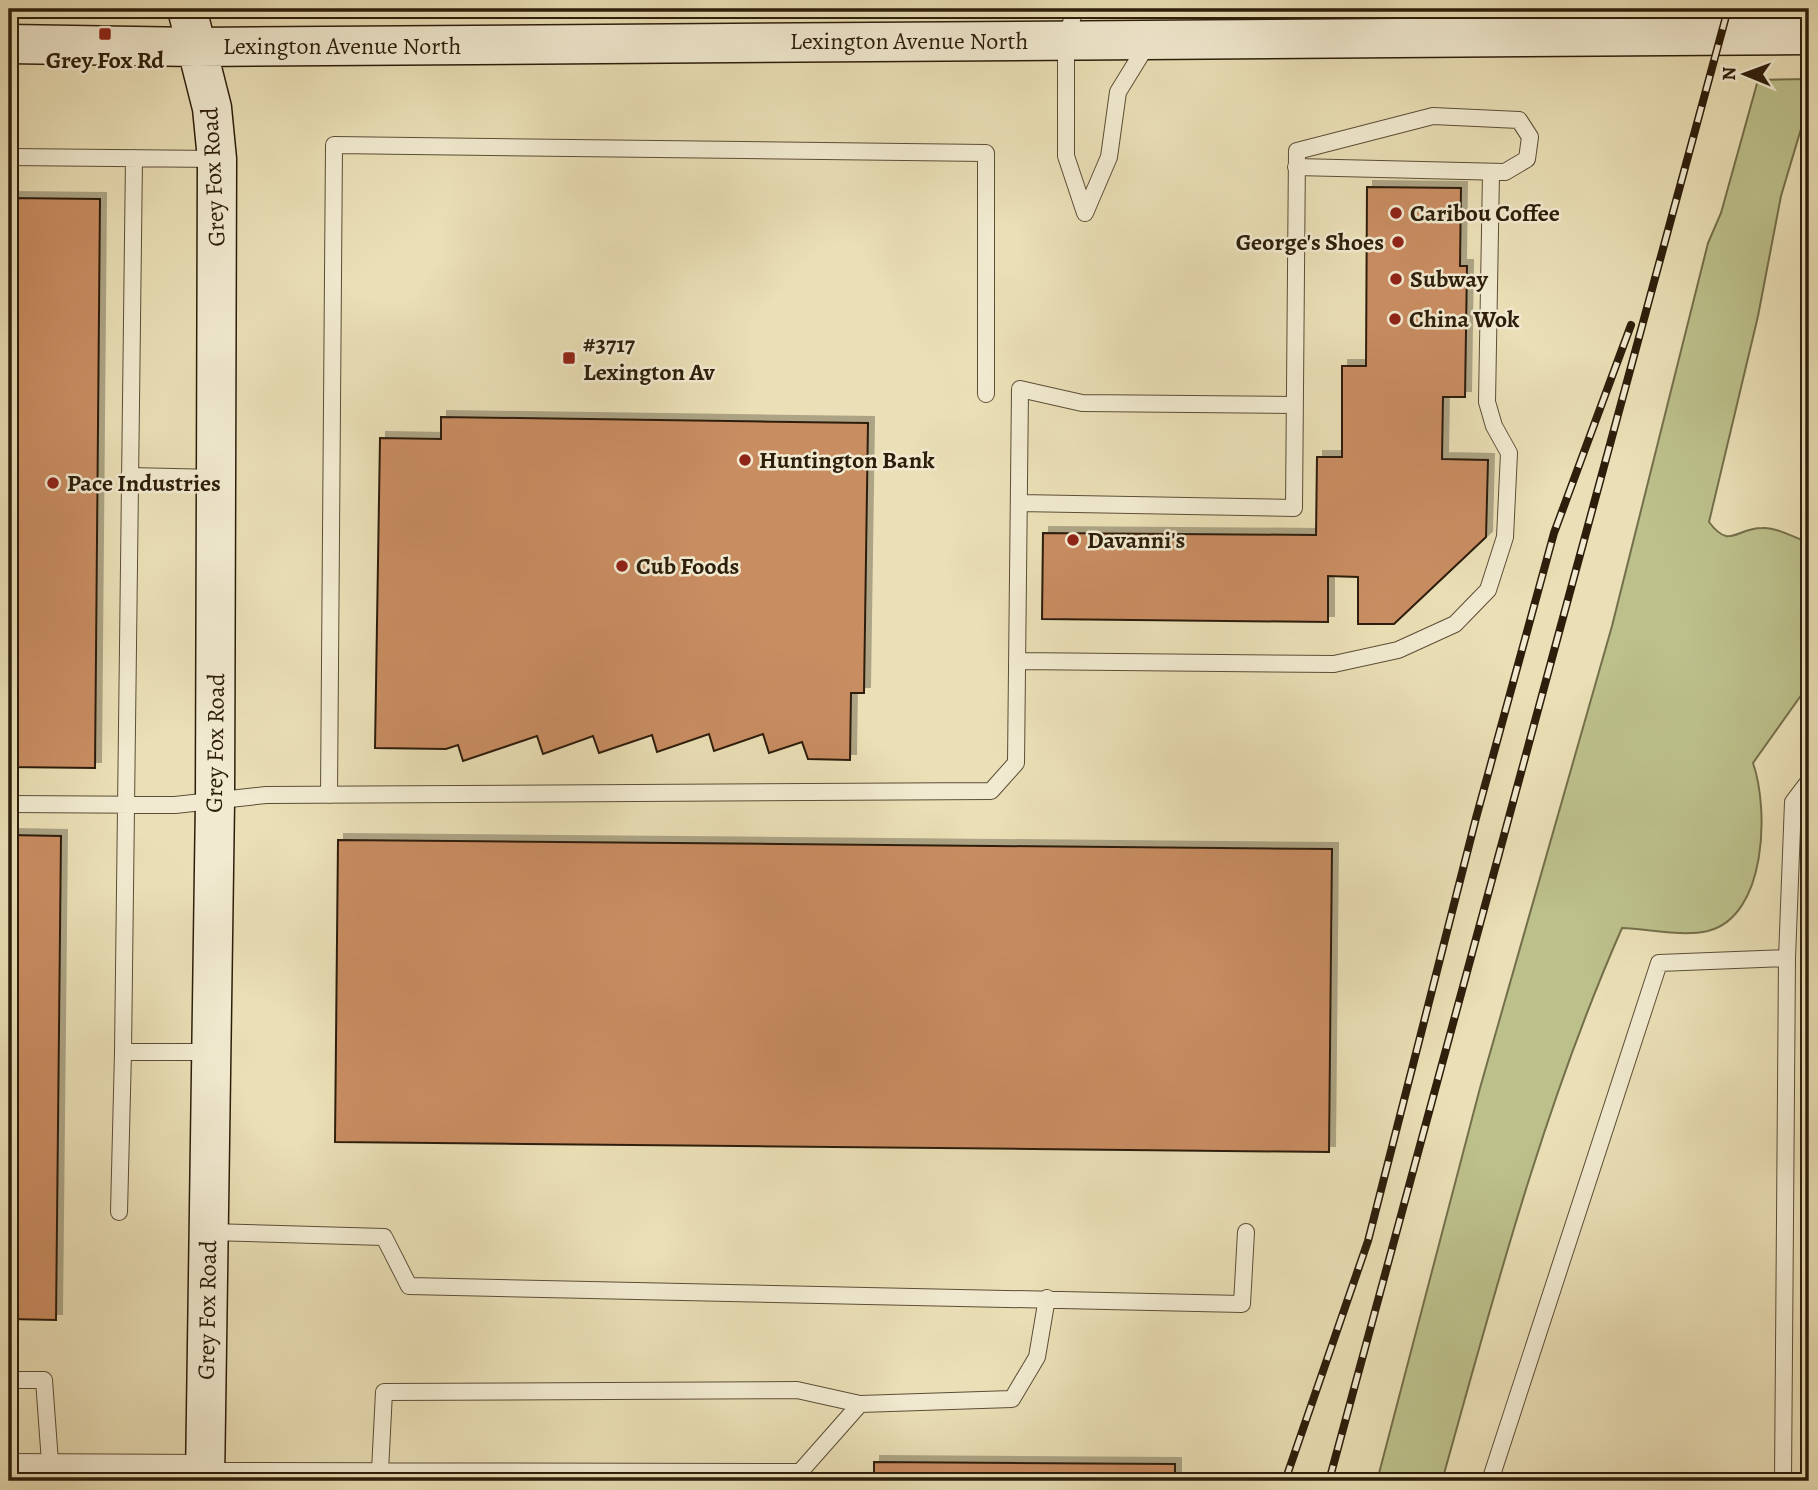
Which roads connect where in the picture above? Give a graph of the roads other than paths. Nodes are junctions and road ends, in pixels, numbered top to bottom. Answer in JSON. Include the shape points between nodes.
{"nodes":[{"id":1,"x":187,"y":9,"type":"edge"},
{"id":2,"x":1070,"y":24,"type":"edge"},
{"id":3,"x":1809,"y":35,"type":"edge"},
{"id":4,"x":1158,"y":38,"type":"junction"},
{"id":5,"x":9,"y":44,"type":"edge"},
{"id":6,"x":196,"y":47,"type":"junction"},
{"id":7,"x":9,"y":157,"type":"edge"},
{"id":8,"x":134,"y":158,"type":"junction"},
{"id":9,"x":217,"y":159,"type":"junction"},
{"id":10,"x":1296,"y":159,"type":"junction"},
{"id":11,"x":1491,"y":173,"type":"junction"},
{"id":12,"x":986,"y":394,"type":"dead end"},
{"id":13,"x":1294,"y":405,"type":"junction"},
{"id":14,"x":129,"y":476,"type":"junction"},
{"id":15,"x":217,"y":478,"type":"junction"},
{"id":16,"x":1019,"y":503,"type":"junction"},
{"id":17,"x":1017,"y":661,"type":"junction"},
{"id":18,"x":1809,"y":781,"type":"edge"},
{"id":19,"x":329,"y":795,"type":"junction"},
{"id":20,"x":215,"y":801,"type":"junction"},
{"id":21,"x":9,"y":804,"type":"edge"},
{"id":22,"x":124,"y":805,"type":"junction"},
{"id":23,"x":1787,"y":958,"type":"junction"},
{"id":24,"x":123,"y":1052,"type":"junction"},
{"id":25,"x":210,"y":1052,"type":"junction"},
{"id":26,"x":118,"y":1212,"type":"dead end"},
{"id":27,"x":208,"y":1232,"type":"junction"},
{"id":28,"x":1247,"y":1232,"type":"dead end"},
{"id":29,"x":1047,"y":1298,"type":"junction"},
{"id":30,"x":9,"y":1380,"type":"edge"},
{"id":31,"x":860,"y":1404,"type":"junction"},
{"id":32,"x":9,"y":1469,"type":"edge"},
{"id":33,"x":380,"y":1471,"type":"junction"},
{"id":34,"x":51,"y":1476,"type":"edge"},
{"id":35,"x":205,"y":1476,"type":"edge"},
{"id":36,"x":1490,"y":1481,"type":"edge"},
{"id":37,"x":1783,"y":1481,"type":"edge"}],
"edges":[{"from":1,"to":6,"type":"main road","name":"Grey Fox Road"},
{"from":2,"to":4,"type":"main road","name":"Lexington Avenue North"},
{"from":2,"to":4,"type":"lane","via":[[1066,156],[1085,213],[1109,157],[1118,92],[1142,53]]},
{"from":2,"to":6,"type":"main road","name":"Lexington Avenue North"},
{"from":3,"to":4,"type":"main road","name":"Lexington Avenue North"},
{"from":5,"to":6,"type":"main road","name":"Lexington Avenue North"},
{"from":6,"to":9,"type":"main road","name":"Grey Fox Road","via":[[212,108]]},
{"from":7,"to":8,"type":"lane"},
{"from":8,"to":9,"type":"lane"},
{"from":8,"to":14,"type":"lane"},
{"from":9,"to":15,"type":"main road","name":"Grey Fox Road"},
{"from":10,"to":11,"type":"lane"},
{"from":10,"to":11,"type":"lane","via":[[1433,116],[1519,121],[1530,137],[1527,159],[1513,169]]},
{"from":10,"to":13,"type":"lane"},
{"from":11,"to":17,"type":"lane","via":[[1487,401],[1509,453],[1505,537],[1488,590],[1455,624],[1398,650],[1334,664]]},
{"from":12,"to":19,"type":"lane","via":[[986,153],[334,145]]},
{"from":13,"to":16,"type":"lane","via":[[1294,508]]},
{"from":13,"to":16,"type":"lane","via":[[1082,403],[1020,389]]},
{"from":14,"to":15,"type":"lane"},
{"from":14,"to":22,"type":"lane"},
{"from":15,"to":20,"type":"main road","name":"Grey Fox Road"},
{"from":16,"to":17,"type":"lane"},
{"from":17,"to":19,"type":"lane","via":[[1016,763],[991,791]]},
{"from":18,"to":23,"type":"lane","via":[[1793,802]]},
{"from":19,"to":20,"type":"lane"},
{"from":20,"to":22,"type":"lane"},
{"from":20,"to":25,"type":"main road","name":"Grey Fox Road"},
{"from":21,"to":22,"type":"lane"},
{"from":22,"to":24,"type":"lane"},
{"from":23,"to":36,"type":"lane","via":[[1659,963]]},
{"from":23,"to":37,"type":"lane"},
{"from":24,"to":25,"type":"lane"},
{"from":24,"to":26,"type":"lane"},
{"from":25,"to":27,"type":"main road","name":"Grey Fox Road"},
{"from":27,"to":29,"type":"lane","via":[[384,1237],[410,1286]]},
{"from":27,"to":35,"type":"main road","name":"Grey Fox Road"},
{"from":28,"to":29,"type":"lane","via":[[1242,1304]]},
{"from":29,"to":31,"type":"lane","via":[[1037,1357],[1012,1399]]},
{"from":30,"to":34,"type":"lane","via":[[44,1380]]},
{"from":31,"to":33,"type":"lane","via":[[800,1472]]},
{"from":31,"to":33,"type":"lane","via":[[797,1390],[384,1392]]},
{"from":32,"to":34,"type":"street"},
{"from":33,"to":35,"type":"lane"},
{"from":34,"to":35,"type":"street"}]}
